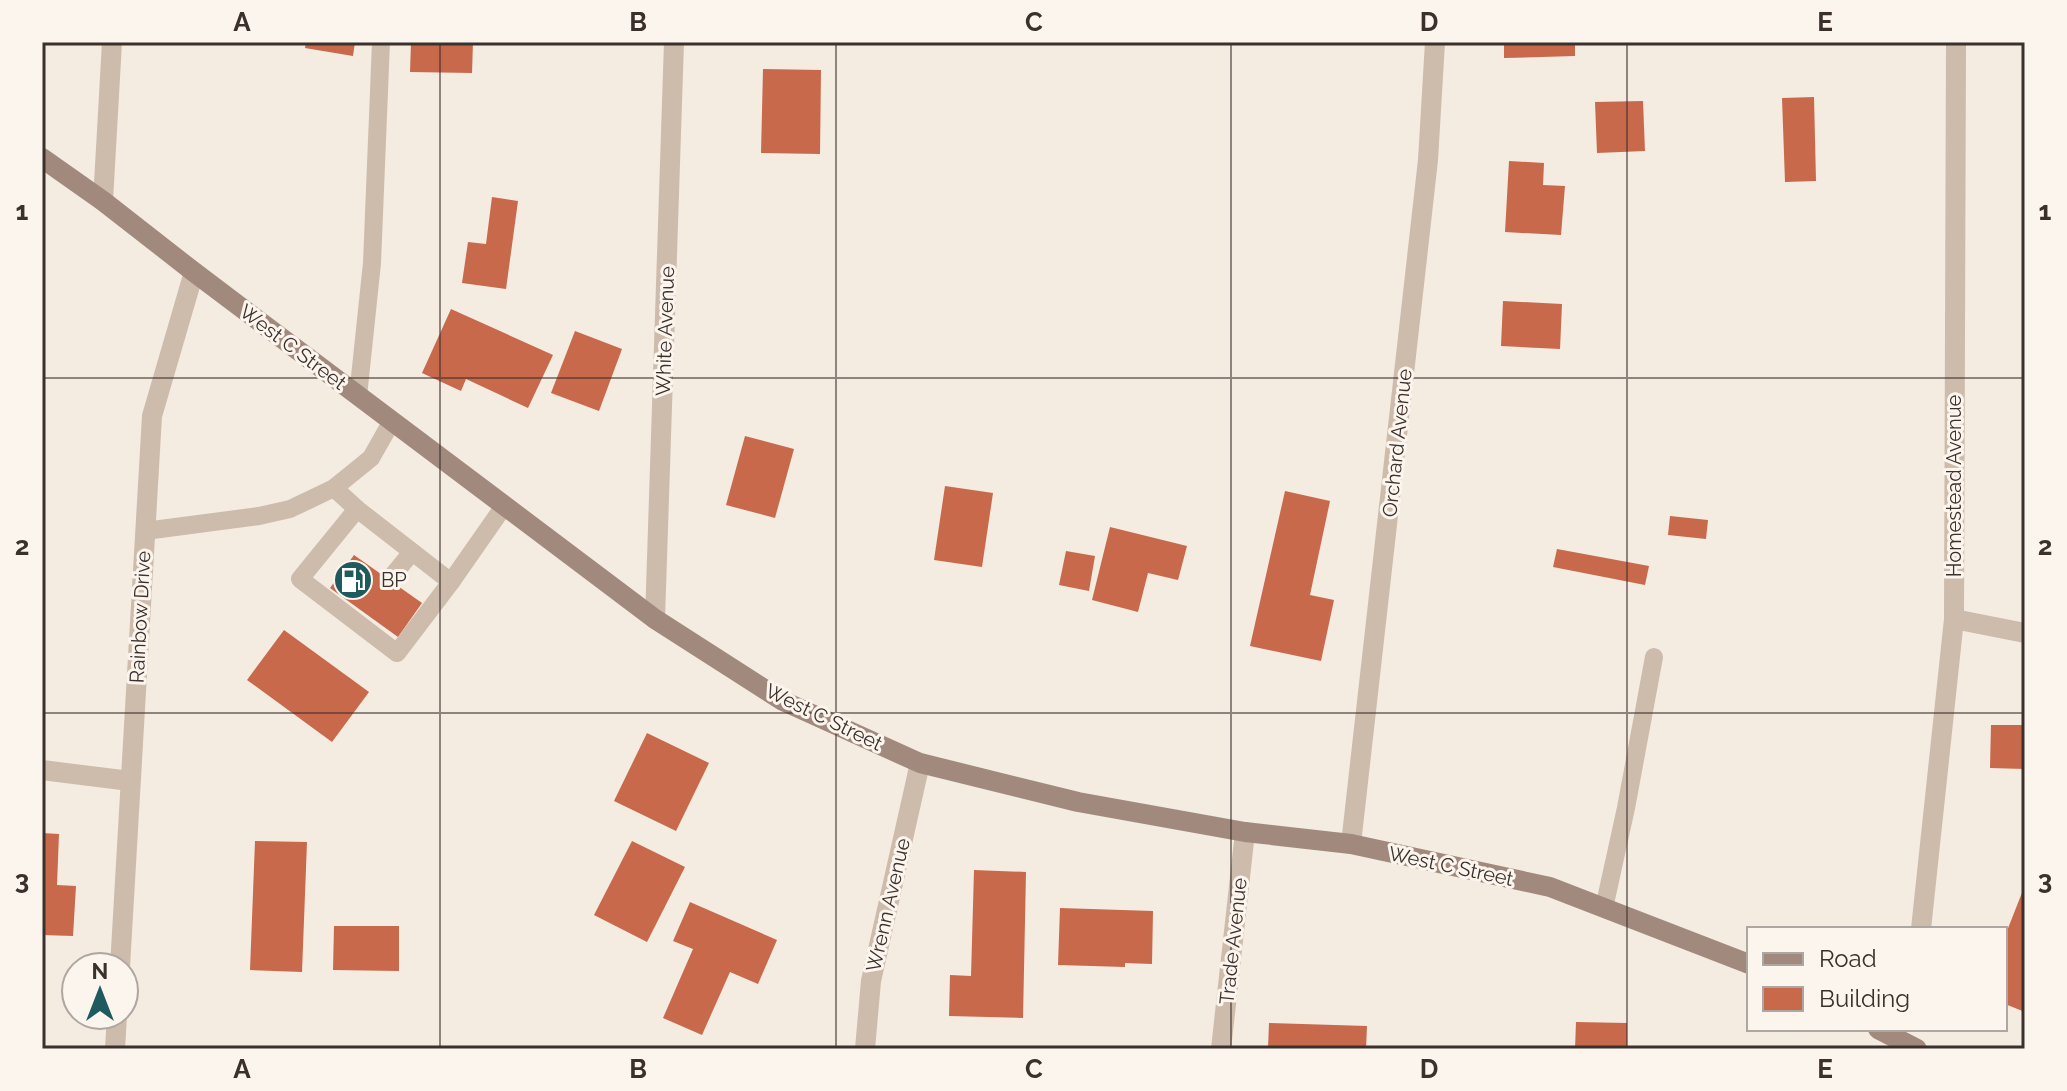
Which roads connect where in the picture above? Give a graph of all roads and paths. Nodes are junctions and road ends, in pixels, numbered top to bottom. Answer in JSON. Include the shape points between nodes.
{"nodes":[{"id":1,"x":112,"y":42,"type":"edge"},
{"id":2,"x":381,"y":42,"type":"edge"},
{"id":3,"x":674,"y":42,"type":"edge"},
{"id":4,"x":1435,"y":42,"type":"edge"},
{"id":5,"x":1956,"y":42,"type":"edge"},
{"id":6,"x":42,"y":158,"type":"edge"},
{"id":7,"x":103,"y":201,"type":"junction"},
{"id":8,"x":194,"y":272,"type":"junction"},
{"id":9,"x":358,"y":396,"type":"junction"},
{"id":10,"x":392,"y":421,"type":"junction"},
{"id":11,"x":334,"y":488,"type":"junction"},
{"id":12,"x":504,"y":506,"type":"junction"},
{"id":13,"x":357,"y":509,"type":"junction"},
{"id":14,"x":145,"y":531,"type":"junction"},
{"id":15,"x":412,"y":552,"type":"junction"},
{"id":16,"x":389,"y":580,"type":"dead end"},
{"id":17,"x":451,"y":582,"type":"junction"},
{"id":18,"x":655,"y":619,"type":"junction"},
{"id":19,"x":1954,"y":619,"type":"junction"},
{"id":20,"x":2025,"y":633,"type":"edge"},
{"id":21,"x":1654,"y":657,"type":"dead end"},
{"id":22,"x":920,"y":763,"type":"junction"},
{"id":23,"x":42,"y":770,"type":"edge"},
{"id":24,"x":130,"y":781,"type":"junction"},
{"id":25,"x":1245,"y":832,"type":"junction"},
{"id":26,"x":1351,"y":844,"type":"junction"},
{"id":27,"x":1604,"y":908,"type":"junction"},
{"id":28,"x":1921,"y":927,"type":"edge"},
{"id":29,"x":121,"y":951,"type":"edge"},
{"id":30,"x":1747,"y":963,"type":"edge"},
{"id":31,"x":1884,"y":1031,"type":"edge"},
{"id":32,"x":1912,"y":1041,"type":"edge"},
{"id":33,"x":865,"y":1049,"type":"edge"},
{"id":34,"x":1221,"y":1049,"type":"edge"}],
"edges":[{"from":1,"to":7,"type":"street"},
{"from":2,"to":9,"type":"lane","via":[[372,263]]},
{"from":3,"to":18,"type":"street","name":"White Avenue"},
{"from":4,"to":26,"type":"street","name":"Orchard Avenue","via":[[1428,160]]},
{"from":5,"to":19,"type":"street","name":"Homestead Avenue"},
{"from":6,"to":7,"type":"main road","name":"West C Street"},
{"from":7,"to":8,"type":"main road","name":"West C Street"},
{"from":8,"to":9,"type":"main road","name":"West C Street"},
{"from":8,"to":14,"type":"street","name":"Rainbow Drive","via":[[152,416]]},
{"from":9,"to":10,"type":"main road","name":"West C Street"},
{"from":10,"to":11,"type":"lane","via":[[371,458]]},
{"from":10,"to":12,"type":"main road","name":"West C Street"},
{"from":11,"to":13,"type":"lane"},
{"from":11,"to":14,"type":"lane","via":[[290,509]]},
{"from":12,"to":17,"type":"lane"},
{"from":12,"to":18,"type":"main road","name":"West C Street"},
{"from":13,"to":15,"type":"lane"},
{"from":13,"to":17,"type":"lane","via":[[300,579],[362,618],[397,653]]},
{"from":14,"to":24,"type":"street","name":"Rainbow Drive"},
{"from":15,"to":16,"type":"lane"},
{"from":15,"to":17,"type":"lane"},
{"from":18,"to":22,"type":"main road","name":"West C Street","via":[[783,701]]},
{"from":19,"to":20,"type":"street"},
{"from":19,"to":28,"type":"street","name":"Homestead Avenue"},
{"from":21,"to":27,"type":"lane"},
{"from":22,"to":25,"type":"main road","name":"West C Street","via":[[1078,802]]},
{"from":22,"to":33,"type":"street","name":"Wrenn Avenue","via":[[871,981]]},
{"from":23,"to":24,"type":"street"},
{"from":24,"to":29,"type":"street","name":"Rainbow Drive"},
{"from":25,"to":26,"type":"main road","name":"West C Street"},
{"from":25,"to":34,"type":"street","name":"Trade Avenue"},
{"from":26,"to":27,"type":"main road","name":"West C Street","via":[[1550,887]]},
{"from":27,"to":30,"type":"main road","name":"West C Street"},
{"from":31,"to":32,"type":"main road"}]}
